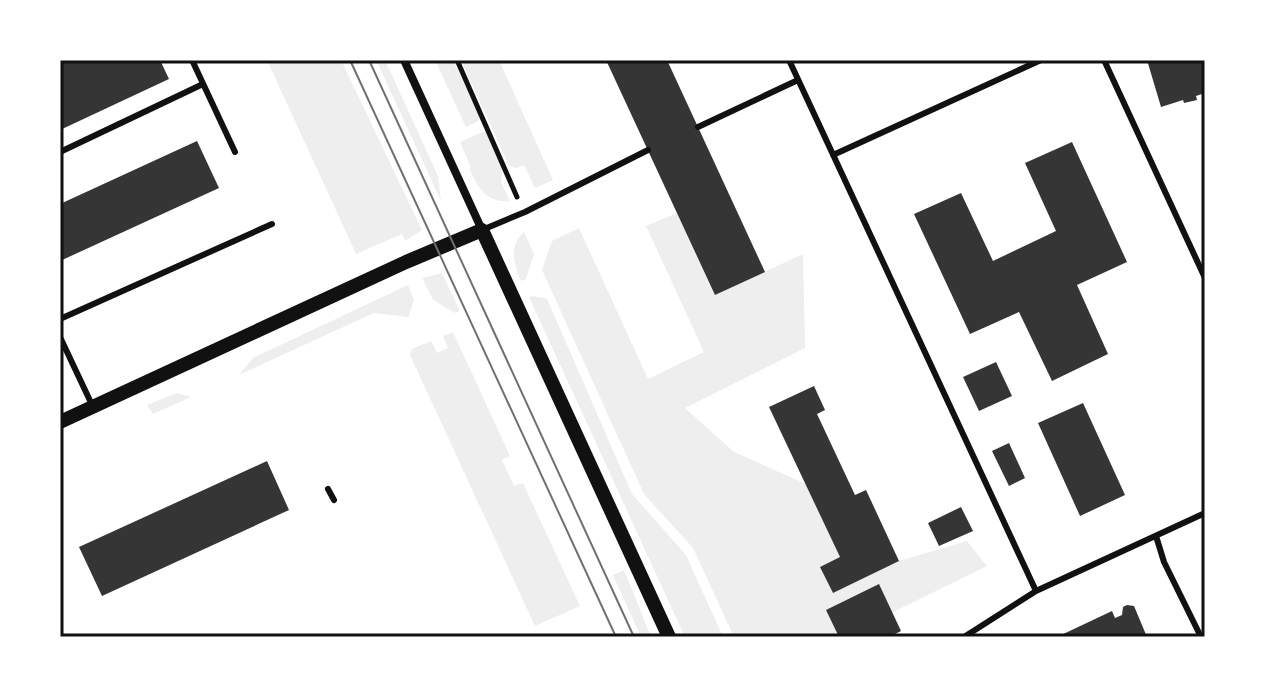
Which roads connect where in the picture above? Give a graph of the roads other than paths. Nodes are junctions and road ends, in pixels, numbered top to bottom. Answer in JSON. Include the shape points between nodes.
{"nodes":[{"id":1,"x":192,"y":60,"type":"edge"},
{"id":2,"x":404,"y":60,"type":"edge"},
{"id":3,"x":789,"y":60,"type":"edge"},
{"id":4,"x":1041,"y":60,"type":"edge"},
{"id":5,"x":1104,"y":60,"type":"edge"},
{"id":6,"x":798,"y":80,"type":"junction"},
{"id":7,"x":203,"y":84,"type":"junction"},
{"id":8,"x":698,"y":127,"type":"dead end"},
{"id":9,"x":648,"y":150,"type":"dead end"},
{"id":10,"x":60,"y":152,"type":"edge"},
{"id":11,"x":235,"y":152,"type":"dead end"},
{"id":12,"x":833,"y":155,"type":"junction"},
{"id":13,"x":272,"y":224,"type":"dead end"},
{"id":14,"x":482,"y":230,"type":"junction"},
{"id":15,"x":1205,"y":278,"type":"edge"},
{"id":16,"x":60,"y":319,"type":"edge"},
{"id":17,"x":60,"y":337,"type":"edge"},
{"id":18,"x":93,"y":407,"type":"junction"},
{"id":19,"x":60,"y":422,"type":"edge"},
{"id":20,"x":328,"y":489,"type":"dead end"},
{"id":21,"x":334,"y":500,"type":"dead end"},
{"id":22,"x":1205,"y":513,"type":"edge"},
{"id":23,"x":1156,"y":536,"type":"junction"},
{"id":24,"x":1036,"y":591,"type":"junction"},
{"id":25,"x":669,"y":637,"type":"edge"},
{"id":26,"x":964,"y":637,"type":"edge"},
{"id":27,"x":1201,"y":637,"type":"edge"}],
"edges":[{"from":1,"to":7,"type":"lane"},
{"from":2,"to":14,"type":"street"},
{"from":3,"to":6,"type":"lane"},
{"from":4,"to":12,"type":"lane"},
{"from":5,"to":15,"type":"lane"},
{"from":6,"to":8,"type":"lane"},
{"from":6,"to":12,"type":"lane"},
{"from":7,"to":10,"type":"lane"},
{"from":7,"to":11,"type":"lane"},
{"from":9,"to":14,"type":"lane"},
{"from":12,"to":24,"type":"lane"},
{"from":13,"to":16,"type":"lane"},
{"from":14,"to":18,"type":"street"},
{"from":14,"to":25,"type":"street"},
{"from":17,"to":18,"type":"lane"},
{"from":18,"to":19,"type":"street"},
{"from":20,"to":21,"type":"lane"},
{"from":22,"to":23,"type":"lane"},
{"from":23,"to":24,"type":"lane"},
{"from":23,"to":27,"type":"lane"},
{"from":24,"to":26,"type":"lane"}]}
